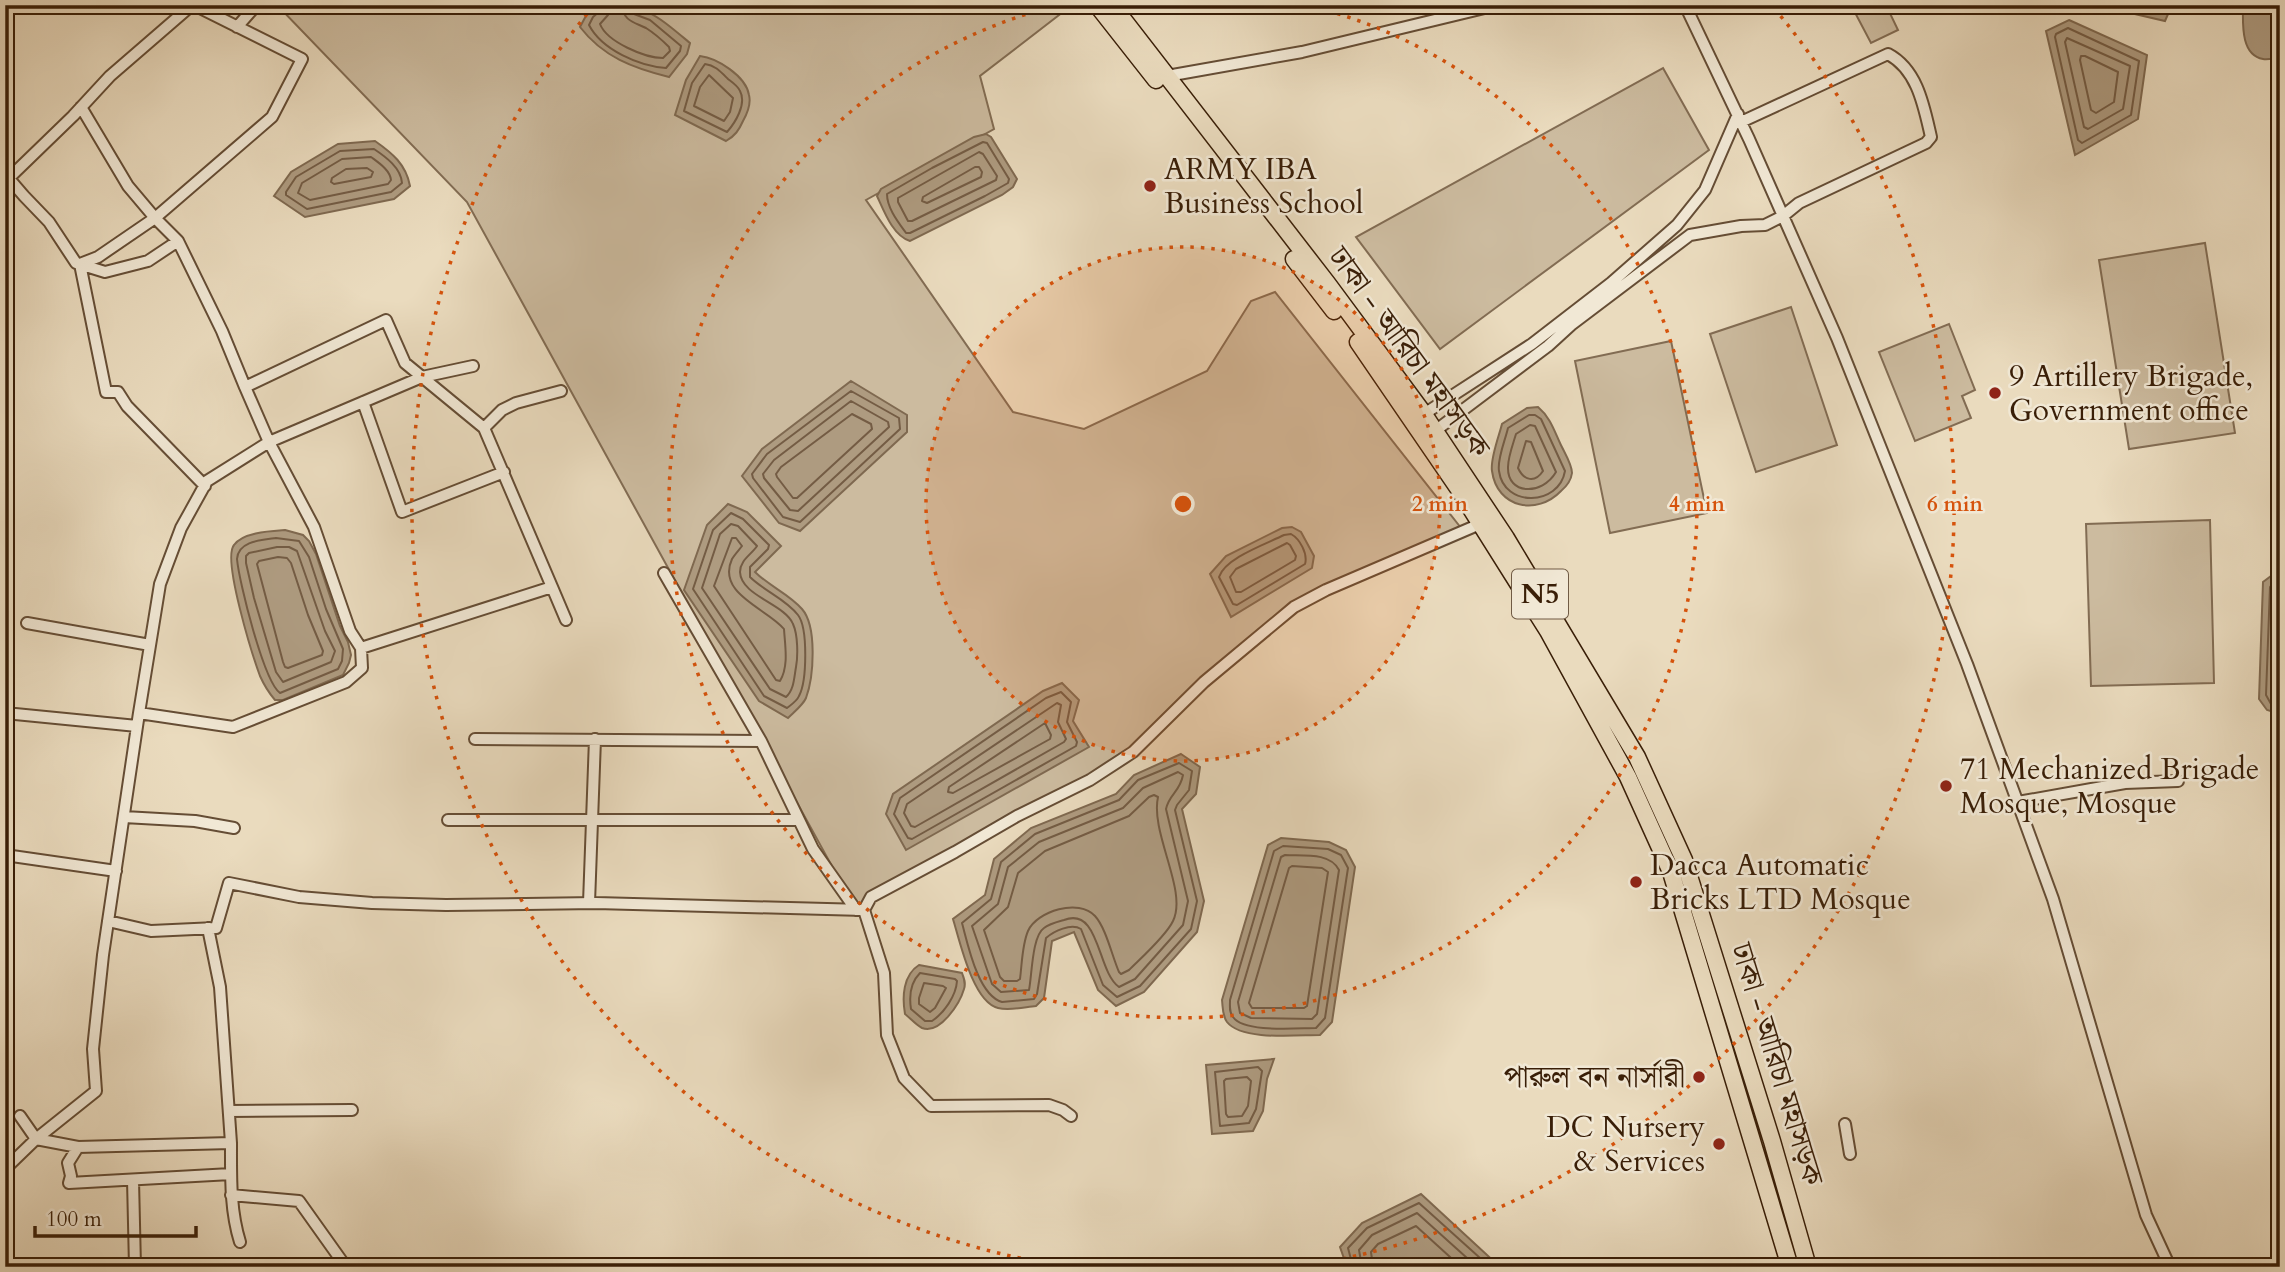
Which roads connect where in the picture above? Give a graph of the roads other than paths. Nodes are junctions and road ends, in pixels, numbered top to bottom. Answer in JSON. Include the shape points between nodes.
{"nodes":[{"id":1,"x":193,"y":5,"type":"edge"},
{"id":2,"x":247,"y":5,"type":"edge"},
{"id":3,"x":1097,"y":5,"type":"edge"},
{"id":4,"x":1112,"y":5,"type":"edge"},
{"id":5,"x":1497,"y":5,"type":"edge"},
{"id":6,"x":1685,"y":5,"type":"edge"},
{"id":7,"x":206,"y":8,"type":"edge"},
{"id":8,"x":237,"y":27,"type":"junction"},
{"id":9,"x":1167,"y":76,"type":"junction"},
{"id":10,"x":81,"y":107,"type":"junction"},
{"id":11,"x":1740,"y":118,"type":"junction"},
{"id":12,"x":7,"y":176,"type":"edge"},
{"id":13,"x":1783,"y":216,"type":"junction"},
{"id":14,"x":155,"y":218,"type":"junction"},
{"id":15,"x":178,"y":241,"type":"junction"},
{"id":16,"x":80,"y":264,"type":"junction"},
{"id":17,"x":473,"y":366,"type":"dead end"},
{"id":18,"x":422,"y":377,"type":"junction"},
{"id":19,"x":245,"y":387,"type":"junction"},
{"id":20,"x":561,"y":391,"type":"dead end"},
{"id":21,"x":363,"y":402,"type":"junction"},
{"id":22,"x":1424,"y":414,"type":"junction"},
{"id":23,"x":484,"y":428,"type":"junction"},
{"id":24,"x":1435,"y":431,"type":"junction"},
{"id":25,"x":269,"y":442,"type":"junction"},
{"id":26,"x":504,"y":472,"type":"junction"},
{"id":27,"x":205,"y":486,"type":"junction"},
{"id":28,"x":1480,"y":524,"type":"junction"},
{"id":29,"x":664,"y":573,"type":"dead end"},
{"id":30,"x":552,"y":587,"type":"junction"},
{"id":31,"x":566,"y":620,"type":"dead end"},
{"id":32,"x":27,"y":623,"type":"dead end"},
{"id":33,"x":150,"y":645,"type":"junction"},
{"id":34,"x":361,"y":648,"type":"junction"},
{"id":35,"x":5,"y":713,"type":"edge"},
{"id":36,"x":139,"y":713,"type":"junction"},
{"id":37,"x":137,"y":726,"type":"junction"},
{"id":38,"x":595,"y":739,"type":"junction"},
{"id":39,"x":475,"y":740,"type":"dead end"},
{"id":40,"x":761,"y":741,"type":"junction"},
{"id":41,"x":2178,"y":781,"type":"dead end"},
{"id":42,"x":2018,"y":802,"type":"junction"},
{"id":43,"x":124,"y":817,"type":"junction"},
{"id":44,"x":448,"y":820,"type":"dead end"},
{"id":45,"x":799,"y":820,"type":"junction"},
{"id":46,"x":592,"y":821,"type":"junction"},
{"id":47,"x":234,"y":828,"type":"dead end"},
{"id":48,"x":6,"y":857,"type":"edge"},
{"id":49,"x":116,"y":871,"type":"junction"},
{"id":50,"x":590,"y":903,"type":"junction"},
{"id":51,"x":860,"y":910,"type":"junction"},
{"id":52,"x":108,"y":921,"type":"junction"},
{"id":53,"x":208,"y":928,"type":"junction"},
{"id":54,"x":352,"y":1110,"type":"dead end"},
{"id":55,"x":229,"y":1111,"type":"junction"},
{"id":56,"x":20,"y":1116,"type":"dead end"},
{"id":57,"x":1071,"y":1116,"type":"dead end"},
{"id":58,"x":1844,"y":1124,"type":"dead end"},
{"id":59,"x":36,"y":1139,"type":"junction"},
{"id":60,"x":231,"y":1143,"type":"junction"},
{"id":61,"x":78,"y":1147,"type":"junction"},
{"id":62,"x":1850,"y":1154,"type":"dead end"},
{"id":63,"x":5,"y":1169,"type":"edge"},
{"id":64,"x":231,"y":1174,"type":"junction"},
{"id":65,"x":133,"y":1180,"type":"junction"},
{"id":66,"x":231,"y":1195,"type":"junction"},
{"id":67,"x":240,"y":1242,"type":"dead end"},
{"id":68,"x":135,"y":1267,"type":"edge"},
{"id":69,"x":346,"y":1267,"type":"edge"},
{"id":70,"x":1790,"y":1267,"type":"edge"},
{"id":71,"x":1808,"y":1267,"type":"edge"},
{"id":72,"x":2170,"y":1267,"type":"edge"}],
"edges":[{"from":1,"to":7,"type":"street"},
{"from":1,"to":10,"type":"street"},
{"from":2,"to":8,"type":"street","via":[[253,10]]},
{"from":3,"to":28,"type":"highway","number":"N5","via":[[1359,344]]},
{"from":4,"to":9,"type":"highway","name":"ঢাকা - আরিচা মহাসড়ক","number":"N5"},
{"from":5,"to":9,"type":"street","via":[[1302,52]]},
{"from":6,"to":11,"type":"street"},
{"from":7,"to":8,"type":"street"},
{"from":8,"to":14,"type":"street","via":[[302,59],[272,117]]},
{"from":9,"to":22,"type":"highway","name":"ঢাকা - আরিচা মহাসড়ক","number":"N5"},
{"from":10,"to":12,"type":"street"},
{"from":10,"to":14,"type":"street","via":[[128,186]]},
{"from":11,"to":13,"type":"street"},
{"from":11,"to":13,"type":"street","via":[[1888,54],[1902,61],[1922,96],[1931,137],[1926,143],[1799,203]]},
{"from":11,"to":22,"type":"street","via":[[1705,190],[1677,225],[1532,344]]},
{"from":12,"to":16,"type":"street"},
{"from":13,"to":24,"type":"street","via":[[1765,225],[1690,234]]},
{"from":13,"to":42,"type":"street","via":[[1849,369]]},
{"from":14,"to":15,"type":"street"},
{"from":14,"to":16,"type":"street"},
{"from":15,"to":16,"type":"street","via":[[148,261],[105,272]]},
{"from":15,"to":19,"type":"street"},
{"from":16,"to":27,"type":"street","via":[[106,393],[118,393]]},
{"from":17,"to":18,"type":"street"},
{"from":18,"to":19,"type":"street","via":[[405,363],[386,320]]},
{"from":18,"to":21,"type":"street"},
{"from":18,"to":23,"type":"street"},
{"from":19,"to":25,"type":"street"},
{"from":20,"to":23,"type":"street","via":[[516,403]]},
{"from":21,"to":25,"type":"street"},
{"from":21,"to":26,"type":"street","via":[[402,512]]},
{"from":22,"to":24,"type":"highway","name":"ঢাকা - আরিচা মহাসড়ক","number":"N5"},
{"from":23,"to":26,"type":"street"},
{"from":24,"to":71,"type":"highway","name":"ঢাকা - আরিচা মহাসড়ক","number":"N5","via":[[1506,538],[1637,757],[1684,860]]},
{"from":25,"to":27,"type":"street"},
{"from":25,"to":34,"type":"street","via":[[314,527],[350,631]]},
{"from":26,"to":30,"type":"street"},
{"from":27,"to":33,"type":"street","via":[[181,528],[160,583]]},
{"from":28,"to":51,"type":"street","via":[[1294,607],[1204,682],[1133,752],[1090,780],[871,897]]},
{"from":28,"to":70,"type":"highway","name":"ঢাকা - আরিচা মহাসড়ক","number":"N5","via":[[1548,631],[1628,777],[1671,872]]},
{"from":29,"to":40,"type":"street"},
{"from":30,"to":31,"type":"street"},
{"from":30,"to":34,"type":"street"},
{"from":32,"to":33,"type":"street"},
{"from":33,"to":36,"type":"street"},
{"from":34,"to":36,"type":"street","via":[[362,668],[346,682],[233,727]]},
{"from":35,"to":37,"type":"street"},
{"from":36,"to":37,"type":"street"},
{"from":37,"to":43,"type":"street"},
{"from":38,"to":39,"type":"street"},
{"from":38,"to":40,"type":"street"},
{"from":38,"to":46,"type":"street"},
{"from":40,"to":45,"type":"street"},
{"from":41,"to":42,"type":"street","via":[[2126,783]]},
{"from":42,"to":72,"type":"street","via":[[2053,899],[2146,1215]]},
{"from":43,"to":47,"type":"street"},
{"from":43,"to":49,"type":"street"},
{"from":44,"to":46,"type":"street"},
{"from":45,"to":46,"type":"street"},
{"from":45,"to":51,"type":"street","via":[[813,849]]},
{"from":46,"to":50,"type":"street"},
{"from":48,"to":49,"type":"street"},
{"from":49,"to":52,"type":"street"},
{"from":50,"to":51,"type":"street"},
{"from":50,"to":53,"type":"street","via":[[372,903],[299,897],[229,883],[216,928]]},
{"from":51,"to":57,"type":"street","via":[[884,973],[887,1035],[904,1078],[931,1107],[1049,1105]]},
{"from":52,"to":53,"type":"street","via":[[151,930]]},
{"from":52,"to":59,"type":"street","via":[[93,1049],[96,1091]]},
{"from":53,"to":55,"type":"street","via":[[220,987]]},
{"from":54,"to":55,"type":"street"},
{"from":55,"to":60,"type":"street"},
{"from":56,"to":59,"type":"street"},
{"from":58,"to":62,"type":"street"},
{"from":59,"to":61,"type":"street"},
{"from":59,"to":63,"type":"street"},
{"from":60,"to":61,"type":"street"},
{"from":60,"to":64,"type":"street"},
{"from":61,"to":65,"type":"street","via":[[68,1163],[69,1183]]},
{"from":64,"to":65,"type":"street"},
{"from":64,"to":66,"type":"street"},
{"from":65,"to":68,"type":"street"},
{"from":66,"to":67,"type":"street"},
{"from":66,"to":69,"type":"street","via":[[299,1201]]}]}
